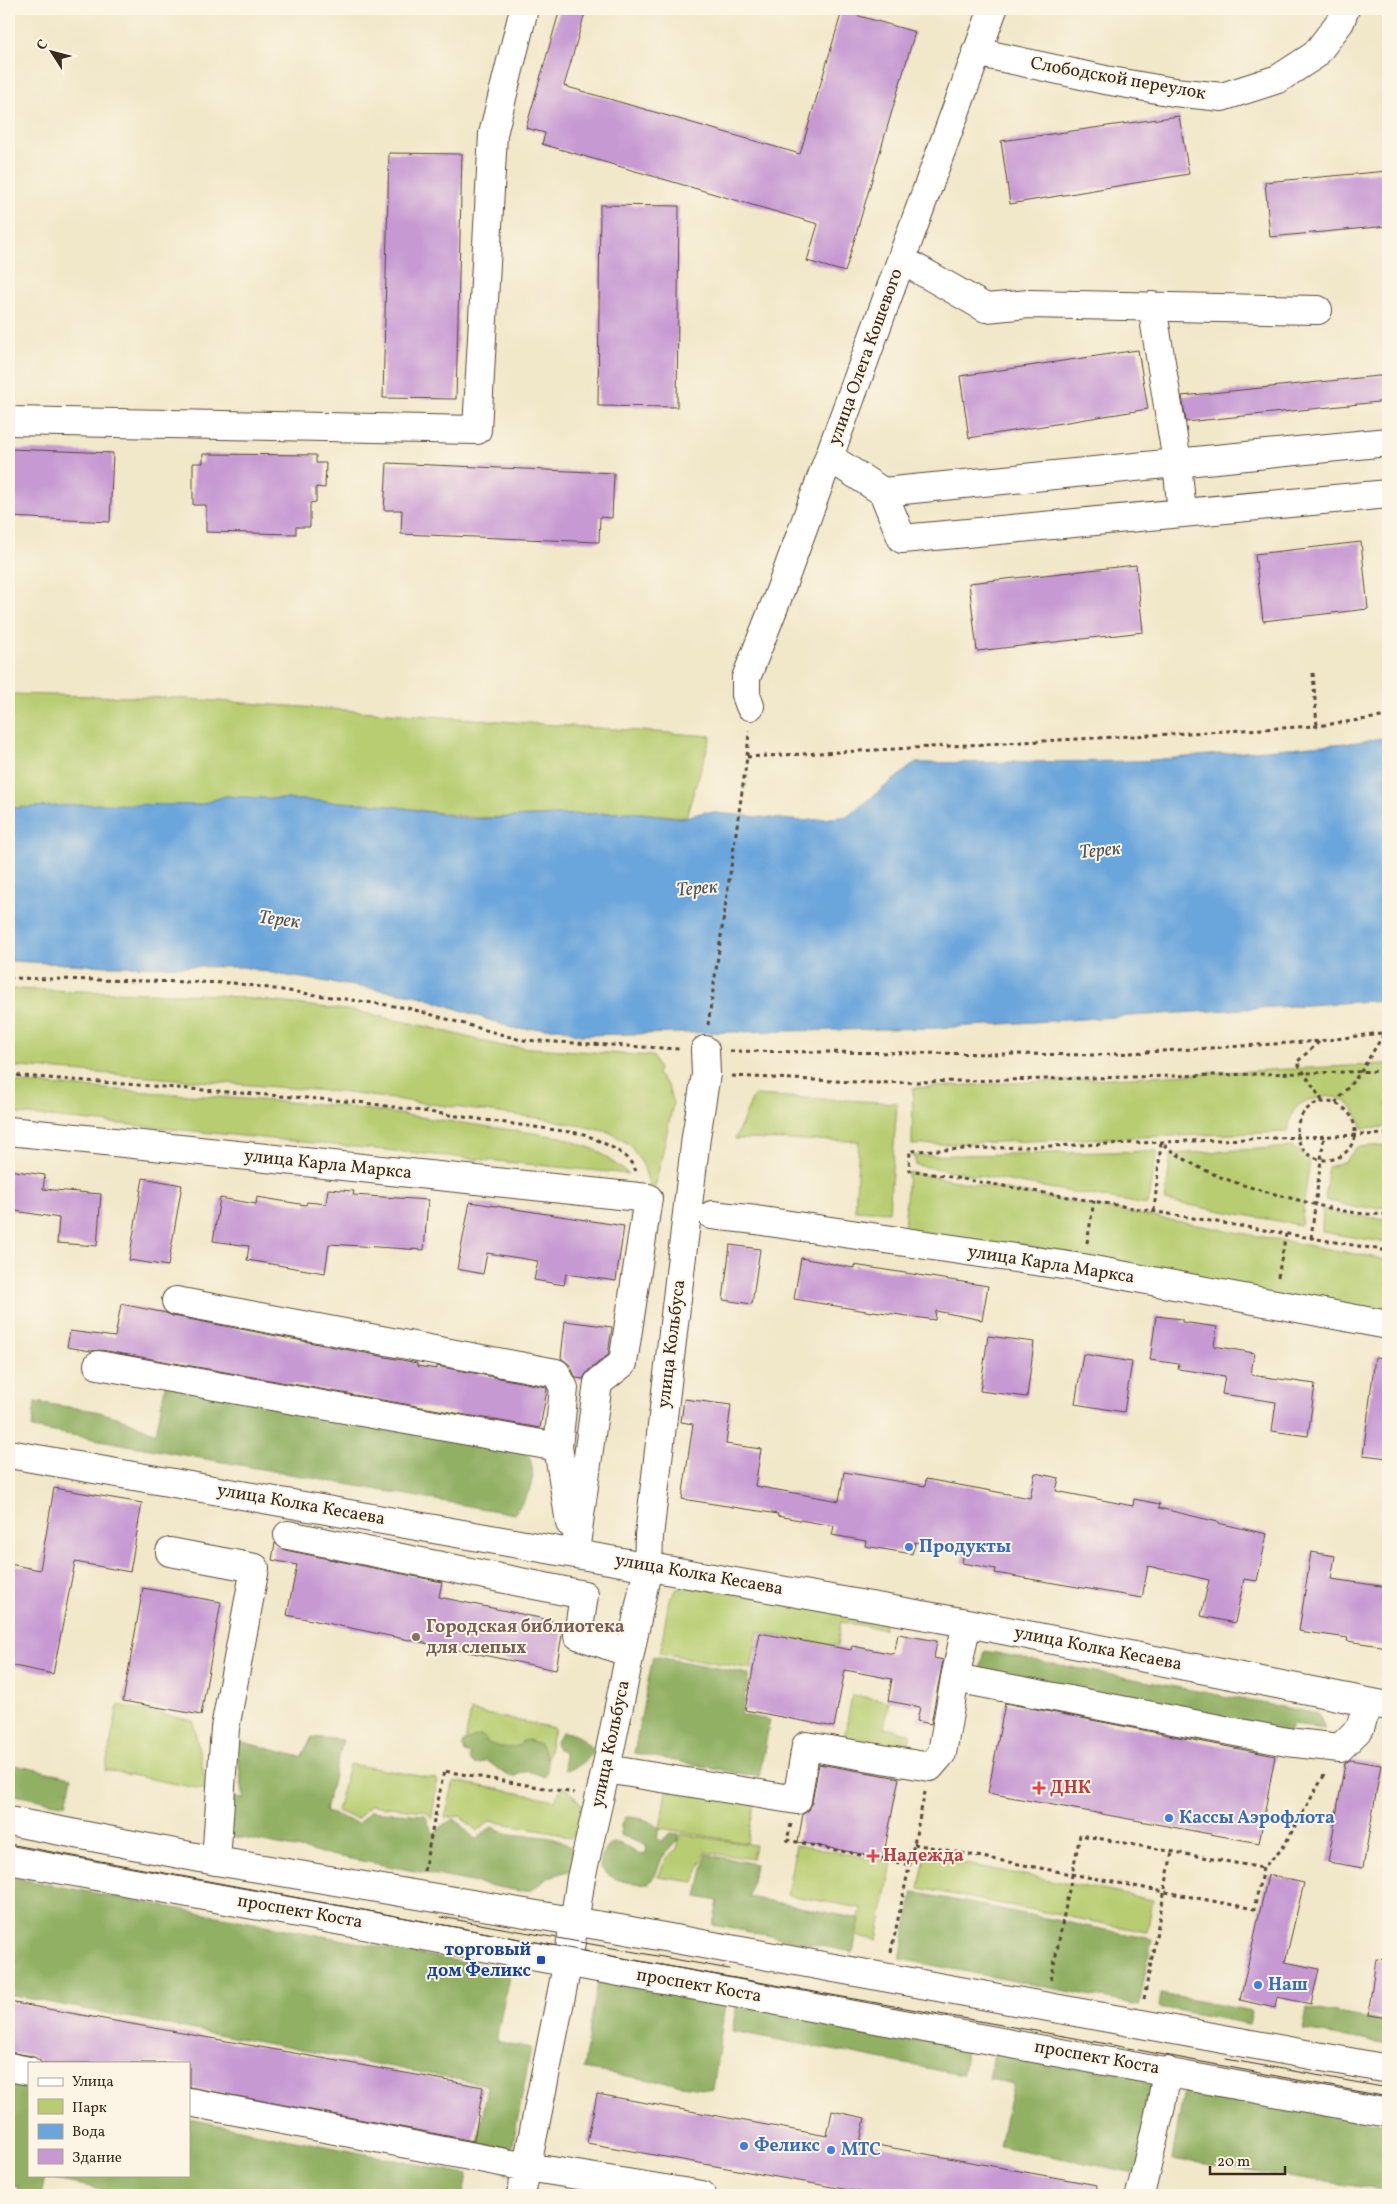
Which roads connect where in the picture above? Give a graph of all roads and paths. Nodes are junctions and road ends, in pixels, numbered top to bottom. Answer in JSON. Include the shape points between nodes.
{"nodes":[{"id":1,"x":524,"y":9,"type":"edge"},
{"id":2,"x":993,"y":9,"type":"edge"},
{"id":3,"x":1345,"y":9,"type":"edge"},
{"id":4,"x":976,"y":52,"type":"junction"},
{"id":5,"x":902,"y":260,"type":"junction"},
{"id":6,"x":1152,"y":306,"type":"junction"},
{"id":7,"x":1318,"y":310,"type":"dead end"},
{"id":8,"x":9,"y":421,"type":"edge"},
{"id":9,"x":1388,"y":442,"type":"edge"},
{"id":10,"x":829,"y":457,"type":"junction"},
{"id":11,"x":1177,"y":462,"type":"junction"},
{"id":12,"x":883,"y":492,"type":"junction"},
{"id":13,"x":1388,"y":494,"type":"edge"},
{"id":14,"x":1182,"y":513,"type":"junction"},
{"id":15,"x":1314,"y":672,"type":"dead end"},
{"id":16,"x":750,"y":706,"type":"joint"},
{"id":17,"x":1388,"y":716,"type":"edge"},
{"id":18,"x":1316,"y":726,"type":"junction"},
{"id":19,"x":747,"y":757,"type":"junction"},
{"id":20,"x":1386,"y":1032,"type":"dead end"},
{"id":21,"x":1320,"y":1041,"type":"dead end"},
{"id":22,"x":705,"y":1062,"type":"junction"},
{"id":23,"x":1388,"y":1071,"type":"edge"},
{"id":24,"x":1304,"y":1073,"type":"junction"},
{"id":25,"x":1360,"y":1073,"type":"junction"},
{"id":26,"x":9,"y":1075,"type":"edge"},
{"id":27,"x":1323,"y":1102,"type":"junction"},
{"id":28,"x":1334,"y":1103,"type":"junction"},
{"id":29,"x":9,"y":1131,"type":"edge"},
{"id":30,"x":1388,"y":1134,"type":"edge"},
{"id":31,"x":1354,"y":1135,"type":"junction"},
{"id":32,"x":1324,"y":1136,"type":"junction"},
{"id":33,"x":1298,"y":1137,"type":"junction"},
{"id":34,"x":1160,"y":1143,"type":"junction"},
{"id":35,"x":1321,"y":1159,"type":"junction"},
{"id":36,"x":648,"y":1198,"type":"junction"},
{"id":37,"x":1094,"y":1201,"type":"junction"},
{"id":38,"x":1315,"y":1205,"type":"junction"},
{"id":39,"x":1154,"y":1211,"type":"junction"},
{"id":40,"x":1388,"y":1214,"type":"edge"},
{"id":41,"x":712,"y":1215,"type":"dead end"},
{"id":42,"x":1286,"y":1234,"type":"junction"},
{"id":43,"x":1311,"y":1238,"type":"junction"},
{"id":44,"x":1388,"y":1252,"type":"edge"},
{"id":45,"x":1083,"y":1268,"type":"junction"},
{"id":46,"x":176,"y":1301,"type":"dead end"},
{"id":47,"x":1273,"y":1305,"type":"junction"},
{"id":48,"x":1388,"y":1325,"type":"edge"},
{"id":49,"x":98,"y":1365,"type":"dead end"},
{"id":50,"x":558,"y":1447,"type":"junction"},
{"id":51,"x":9,"y":1454,"type":"edge"},
{"id":52,"x":288,"y":1535,"type":"dead end"},
{"id":53,"x":170,"y":1552,"type":"dead end"},
{"id":54,"x":575,"y":1552,"type":"junction"},
{"id":55,"x":648,"y":1566,"type":"junction"},
{"id":56,"x":967,"y":1623,"type":"junction"},
{"id":57,"x":630,"y":1653,"type":"junction"},
{"id":58,"x":955,"y":1678,"type":"junction"},
{"id":59,"x":1378,"y":1704,"type":"edge"},
{"id":60,"x":1340,"y":1748,"type":"junction"},
{"id":61,"x":930,"y":1767,"type":"junction"},
{"id":62,"x":606,"y":1769,"type":"junction"},
{"id":63,"x":580,"y":1794,"type":"dead end"},
{"id":64,"x":797,"y":1800,"type":"junction"},
{"id":65,"x":9,"y":1821,"type":"edge"},
{"id":66,"x":914,"y":1844,"type":"junction"},
{"id":67,"x":1172,"y":1852,"type":"junction"},
{"id":68,"x":9,"y":1860,"type":"edge"},
{"id":69,"x":216,"y":1861,"type":"junction"},
{"id":70,"x":910,"y":1865,"type":"junction"},
{"id":71,"x":1263,"y":1868,"type":"junction"},
{"id":72,"x":424,"y":1871,"type":"dead end"},
{"id":73,"x":1073,"y":1874,"type":"junction"},
{"id":74,"x":1165,"y":1891,"type":"junction"},
{"id":75,"x":573,"y":1922,"type":"junction"},
{"id":76,"x":568,"y":1962,"type":"junction"},
{"id":77,"x":885,"y":1977,"type":"junction"},
{"id":78,"x":1046,"y":2008,"type":"junction"},
{"id":79,"x":1138,"y":2022,"type":"junction"},
{"id":80,"x":9,"y":2067,"type":"edge"},
{"id":81,"x":1388,"y":2068,"type":"edge"},
{"id":82,"x":28,"y":2071,"type":"edge"},
{"id":83,"x":1167,"y":2071,"type":"junction"},
{"id":84,"x":190,"y":2102,"type":"edge"},
{"id":85,"x":1388,"y":2113,"type":"edge"},
{"id":86,"x":526,"y":2167,"type":"junction"},
{"id":87,"x":521,"y":2195,"type":"edge"},
{"id":88,"x":702,"y":2195,"type":"edge"},
{"id":89,"x":1140,"y":2195,"type":"edge"}],
"edges":[{"from":1,"to":8,"type":"street","via":[[493,134],[477,430]]},
{"from":2,"to":4,"type":"street","name":"улица Олега Кошевого"},
{"from":3,"to":4,"type":"street","name":"Слободской переулок","via":[[1340,22],[1315,55],[1278,78],[1222,97],[1105,80]]},
{"from":4,"to":5,"type":"street","name":"улица Олега Кошевого"},
{"from":5,"to":6,"type":"street","via":[[986,308],[1028,304]]},
{"from":5,"to":10,"type":"street","name":"улица Олега Кошевого"},
{"from":6,"to":7,"type":"street"},
{"from":6,"to":11,"type":"street"},
{"from":9,"to":11,"type":"street"},
{"from":10,"to":12,"type":"street"},
{"from":10,"to":16,"type":"street","name":"улица Олега Кошевого","via":[[746,678]]},
{"from":11,"to":12,"type":"street"},
{"from":11,"to":14,"type":"street"},
{"from":12,"to":14,"type":"street","via":[[902,539]]},
{"from":13,"to":14,"type":"street"},
{"from":15,"to":18,"type":"path"},
{"from":16,"to":19,"type":"path"},
{"from":17,"to":18,"type":"path"},
{"from":18,"to":19,"type":"path"},
{"from":19,"to":22,"type":"path"},
{"from":20,"to":25,"type":"path"},
{"from":21,"to":24,"type":"path","via":[[1297,1062]]},
{"from":22,"to":24,"type":"path","via":[[875,1084]]},
{"from":22,"to":55,"type":"street","name":"улица Кольбуса","via":[[652,1506]]},
{"from":23,"to":25,"type":"path"},
{"from":24,"to":25,"type":"path"},
{"from":24,"to":27,"type":"path"},
{"from":25,"to":28,"type":"path"},
{"from":26,"to":36,"type":"path","via":[[358,1102],[584,1134],[617,1149],[634,1166]]},
{"from":27,"to":28,"type":"path"},
{"from":27,"to":33,"type":"path","via":[[1306,1110],[1297,1128]]},
{"from":28,"to":31,"type":"path","via":[[1348,1112]]},
{"from":29,"to":36,"type":"street","name":"улица Карла Маркса"},
{"from":30,"to":31,"type":"path"},
{"from":31,"to":32,"type":"path"},
{"from":31,"to":35,"type":"path","via":[[1346,1151],[1330,1159]]},
{"from":32,"to":33,"type":"path"},
{"from":32,"to":35,"type":"path"},
{"from":33,"to":34,"type":"path"},
{"from":33,"to":35,"type":"path","via":[[1306,1151]]},
{"from":34,"to":37,"type":"path","via":[[910,1151],[909,1170]]},
{"from":34,"to":38,"type":"path","via":[[1194,1165],[1226,1179]]},
{"from":34,"to":39,"type":"path"},
{"from":35,"to":38,"type":"path"},
{"from":36,"to":54,"type":"street","via":[[624,1363],[598,1383]]},
{"from":37,"to":39,"type":"path"},
{"from":37,"to":45,"type":"path"},
{"from":38,"to":40,"type":"path","via":[[1338,1211]]},
{"from":38,"to":43,"type":"path"},
{"from":39,"to":42,"type":"path"},
{"from":41,"to":45,"type":"street","name":"улица Карла Маркса"},
{"from":42,"to":43,"type":"path"},
{"from":42,"to":47,"type":"path"},
{"from":43,"to":44,"type":"path"},
{"from":45,"to":47,"type":"street","name":"улица Карла Маркса"},
{"from":46,"to":50,"type":"street","via":[[556,1372],[564,1388]]},
{"from":47,"to":48,"type":"street","name":"улица Карла Маркса"},
{"from":49,"to":50,"type":"street"},
{"from":50,"to":54,"type":"street"},
{"from":51,"to":54,"type":"street","name":"улица Колка Кесаева"},
{"from":52,"to":57,"type":"street","via":[[584,1595],[578,1635]]},
{"from":53,"to":69,"type":"street","via":[[255,1568],[225,1728]]},
{"from":54,"to":55,"type":"street","name":"улица Колка Кесаева"},
{"from":55,"to":56,"type":"street","name":"улица Колка Кесаева"},
{"from":55,"to":57,"type":"street","name":"улица Кольбуса"},
{"from":56,"to":58,"type":"street"},
{"from":56,"to":59,"type":"street","name":"улица Колка Кесаева"},
{"from":57,"to":62,"type":"street","name":"улица Кольбуса"},
{"from":58,"to":60,"type":"street","via":[[1287,1742]]},
{"from":58,"to":61,"type":"street","via":[[942,1753]]},
{"from":59,"to":60,"type":"street"},
{"from":60,"to":71,"type":"path","via":[[1282,1849]]},
{"from":61,"to":64,"type":"street","via":[[806,1746]]},
{"from":61,"to":66,"type":"path"},
{"from":62,"to":64,"type":"street"},
{"from":62,"to":75,"type":"street","name":"улица Кольбуса"},
{"from":63,"to":72,"type":"path","via":[[444,1771]]},
{"from":64,"to":70,"type":"path","via":[[788,1840]]},
{"from":65,"to":69,"type":"street","name":"проспект Коста"},
{"from":66,"to":70,"type":"path"},
{"from":66,"to":73,"type":"path"},
{"from":67,"to":71,"type":"path"},
{"from":67,"to":73,"type":"path","via":[[1080,1835]]},
{"from":67,"to":74,"type":"path"},
{"from":68,"to":76,"type":"street","name":"проспект Коста"},
{"from":69,"to":75,"type":"street","name":"проспект Коста"},
{"from":70,"to":77,"type":"path"},
{"from":71,"to":74,"type":"path","via":[[1254,1909]]},
{"from":73,"to":74,"type":"path"},
{"from":73,"to":78,"type":"path"},
{"from":74,"to":79,"type":"path"},
{"from":75,"to":76,"type":"street","name":"улица Кольбуса"},
{"from":75,"to":77,"type":"street","name":"проспект Коста"},
{"from":76,"to":83,"type":"street","name":"проспект Коста"},
{"from":76,"to":86,"type":"street","name":"улица Кольбуса"},
{"from":77,"to":78,"type":"street","name":"проспект Коста"},
{"from":78,"to":79,"type":"street","name":"проспект Коста"},
{"from":79,"to":81,"type":"street","name":"проспект Коста","via":[[1199,2036]]},
{"from":80,"to":82,"type":"street"},
{"from":83,"to":85,"type":"street","name":"проспект Коста"},
{"from":83,"to":89,"type":"street","via":[[1162,2106]]},
{"from":84,"to":86,"type":"street"},
{"from":86,"to":87,"type":"street","name":"улица Кольбуса"},
{"from":86,"to":88,"type":"street"}]}
